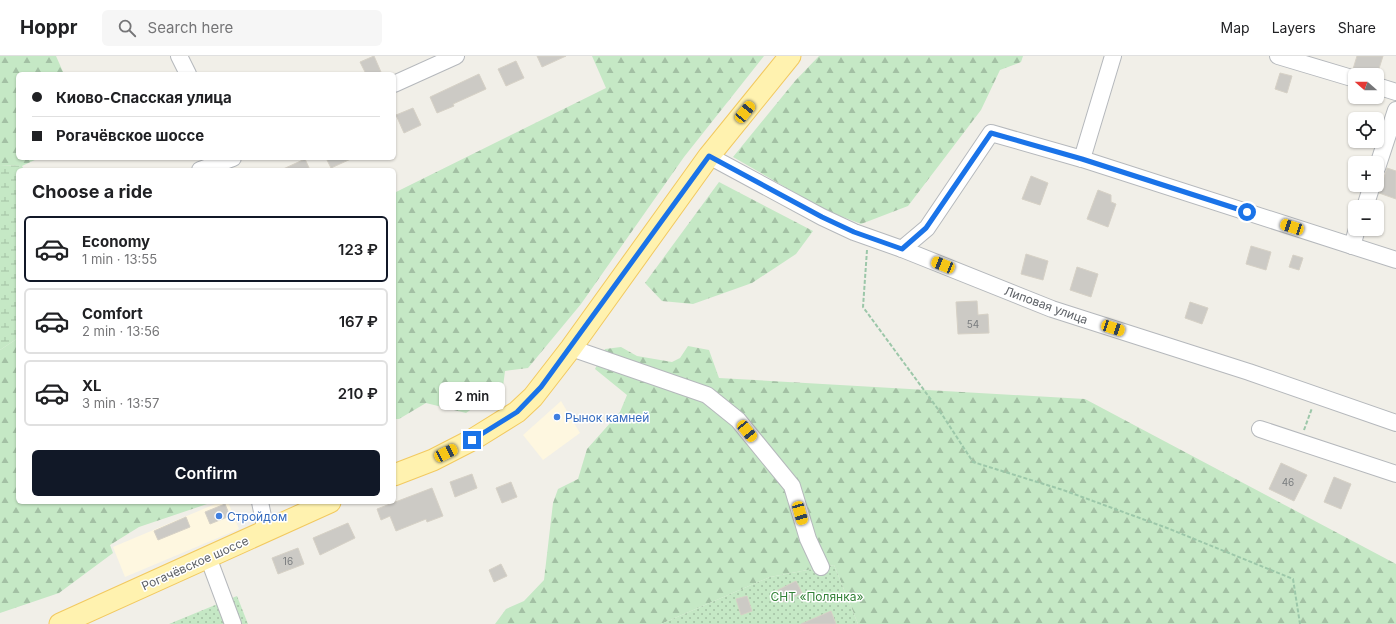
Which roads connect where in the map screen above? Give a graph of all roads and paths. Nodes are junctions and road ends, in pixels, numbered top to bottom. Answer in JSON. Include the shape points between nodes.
{"nodes":[{"id":1,"x":179,"y":56,"type":"edge"},
{"id":2,"x":456,"y":56,"type":"edge"},
{"id":3,"x":790,"y":56,"type":"edge"},
{"id":4,"x":1113,"y":56,"type":"edge"},
{"id":5,"x":1278,"y":56,"type":"edge"},
{"id":6,"x":187,"y":72,"type":"edge"},
{"id":7,"x":1348,"y":77,"type":"edge"},
{"id":8,"x":396,"y":83,"type":"edge"},
{"id":9,"x":1384,"y":88,"type":"edge"},
{"id":10,"x":1396,"y":92,"type":"edge"},
{"id":11,"x":1396,"y":110,"type":"edge"},
{"id":12,"x":709,"y":156,"type":"junction"},
{"id":13,"x":1381,"y":156,"type":"edge"},
{"id":14,"x":1082,"y":159,"type":"junction"},
{"id":15,"x":225,"y":160,"type":"edge"},
{"id":16,"x":205,"y":168,"type":"edge"},
{"id":17,"x":1355,"y":236,"type":"edge"},
{"id":18,"x":868,"y":237,"type":"junction"},
{"id":19,"x":1352,"y":246,"type":"junction"},
{"id":20,"x":902,"y":249,"type":"junction"},
{"id":21,"x":1396,"y":260,"type":"edge"},
{"id":22,"x":571,"y":348,"type":"junction"},
{"id":23,"x":1317,"y":395,"type":"junction"},
{"id":24,"x":1396,"y":423,"type":"edge"},
{"id":25,"x":1260,"y":429,"type":"dead end"},
{"id":26,"x":1300,"y":442,"type":"junction"},
{"id":27,"x":396,"y":474,"type":"edge"},
{"id":28,"x":1396,"y":474,"type":"edge"},
{"id":29,"x":260,"y":504,"type":"edge"},
{"id":30,"x":326,"y":504,"type":"edge"},
{"id":31,"x":266,"y":531,"type":"junction"},
{"id":32,"x":208,"y":557,"type":"junction"},
{"id":33,"x":821,"y":567,"type":"dead end"},
{"id":34,"x":60,"y":624,"type":"edge"},
{"id":35,"x":233,"y":624,"type":"edge"},
{"id":36,"x":1300,"y":624,"type":"edge"}],
"edges":[{"from":1,"to":6,"type":"street"},
{"from":2,"to":8,"type":"street"},
{"from":3,"to":12,"type":"main road"},
{"from":4,"to":14,"type":"street"},
{"from":5,"to":7,"type":"street"},
{"from":9,"to":10,"type":"street"},
{"from":11,"to":13,"type":"street"},
{"from":12,"to":18,"type":"street","name":"Липовая улица","via":[[822,217]]},
{"from":12,"to":22,"type":"main road"},
{"from":14,"to":19,"type":"street"},
{"from":14,"to":20,"type":"street","via":[[991,133],[926,228]]},
{"from":15,"to":16,"type":"street"},
{"from":17,"to":19,"type":"street"},
{"from":18,"to":20,"type":"street","name":"Липовая улица"},
{"from":18,"to":36,"type":"path","via":[[863,307],[943,416],[973,462],[1063,490],[1160,525],[1293,579]]},
{"from":19,"to":21,"type":"street"},
{"from":20,"to":23,"type":"street","name":"Липовая улица","via":[[1052,309]]},
{"from":22,"to":27,"type":"main road","via":[[541,387],[517,412],[472,440],[433,460]]},
{"from":22,"to":33,"type":"street","via":[[706,395],[738,420],[792,486],[808,539]]},
{"from":23,"to":24,"type":"street","name":"Липовая улица"},
{"from":23,"to":26,"type":"path"},
{"from":25,"to":26,"type":"street"},
{"from":26,"to":28,"type":"street"},
{"from":29,"to":31,"type":"street"},
{"from":30,"to":31,"type":"main road","name":"Рогачёвское шоссе"},
{"from":31,"to":32,"type":"main road","name":"Рогачёвское шоссе"},
{"from":32,"to":34,"type":"main road","name":"Рогачёвское шоссе"},
{"from":32,"to":35,"type":"street"}]}
